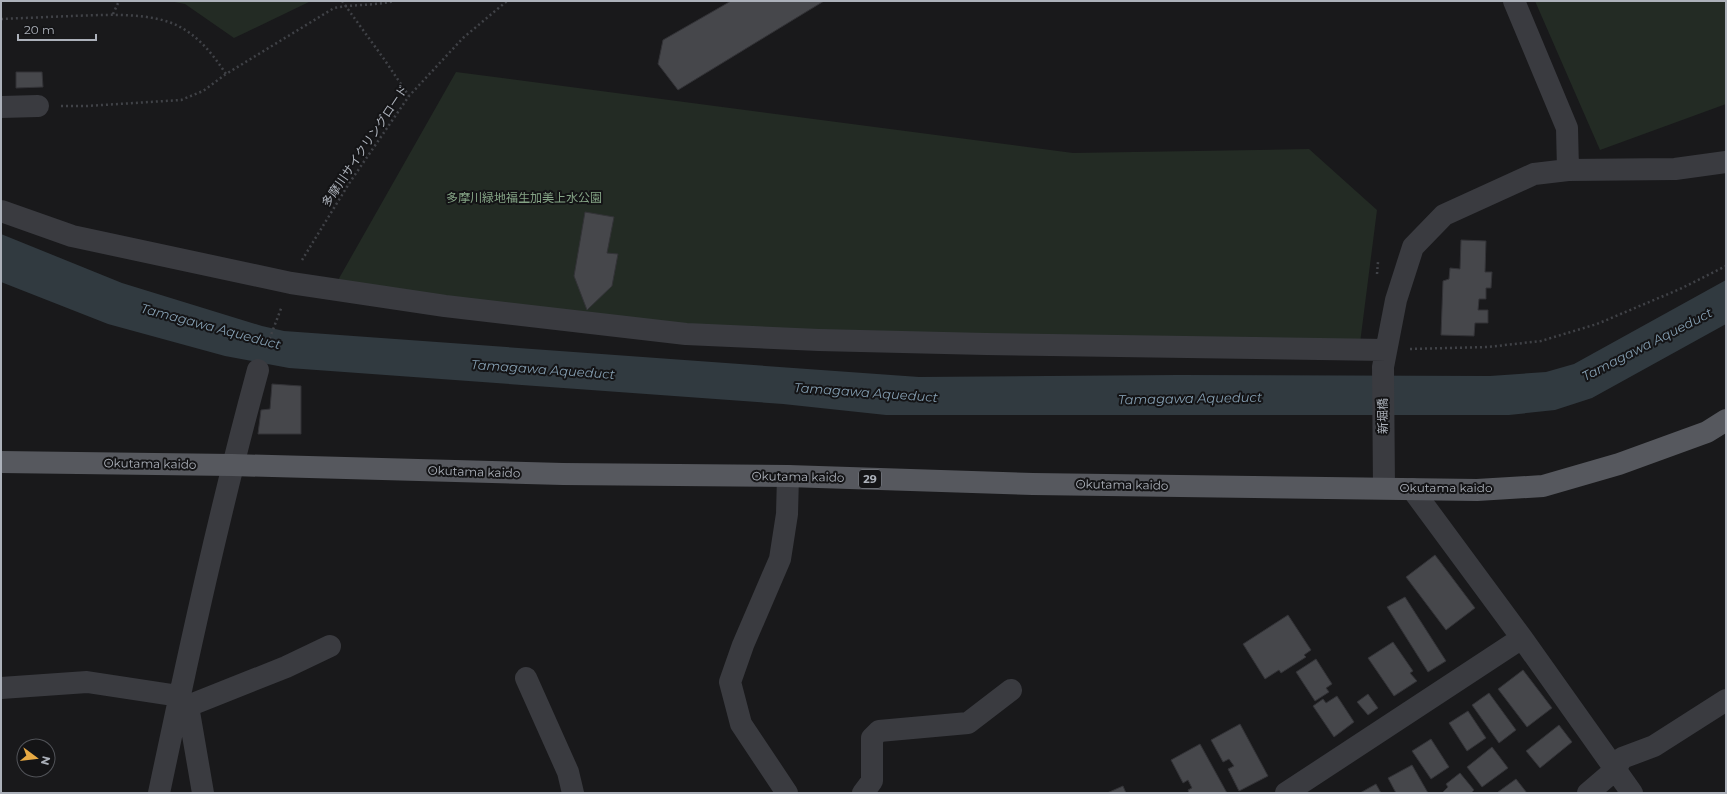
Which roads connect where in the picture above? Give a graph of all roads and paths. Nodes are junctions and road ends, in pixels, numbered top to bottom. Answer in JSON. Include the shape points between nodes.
{"nodes":[{"id":1,"x":119,"y":1,"type":"edge"},
{"id":2,"x":342,"y":1,"type":"edge"},
{"id":3,"x":394,"y":1,"type":"edge"},
{"id":4,"x":507,"y":1,"type":"edge"},
{"id":5,"x":1514,"y":1,"type":"edge"},
{"id":6,"x":346,"y":6,"type":"junction"},
{"id":7,"x":112,"y":14,"type":"junction"},
{"id":8,"x":1,"y":19,"type":"edge"},
{"id":9,"x":226,"y":74,"type":"junction"},
{"id":10,"x":409,"y":96,"type":"junction"},
{"id":11,"x":38,"y":106,"type":"joint"},
{"id":12,"x":1,"y":107,"type":"edge"},
{"id":13,"x":1726,"y":162,"type":"edge"},
{"id":14,"x":1568,"y":170,"type":"junction"},
{"id":15,"x":1,"y":211,"type":"edge"},
{"id":16,"x":1726,"y":266,"type":"edge"},
{"id":17,"x":291,"y":283,"type":"junction"},
{"id":18,"x":1384,"y":358,"type":"junction"},
{"id":19,"x":258,"y":370,"type":"joint"},
{"id":20,"x":1726,"y":420,"type":"edge"},
{"id":21,"x":1,"y":462,"type":"edge"},
{"id":22,"x":232,"y":465,"type":"junction"},
{"id":23,"x":788,"y":476,"type":"junction"},
{"id":24,"x":1384,"y":488,"type":"junction"},
{"id":25,"x":1412,"y":489,"type":"junction"},
{"id":26,"x":1522,"y":638,"type":"junction"},
{"id":27,"x":330,"y":646,"type":"dead end"},
{"id":28,"x":526,"y":678,"type":"dead end"},
{"id":29,"x":1,"y":688,"type":"edge"},
{"id":30,"x":1011,"y":690,"type":"dead end"},
{"id":31,"x":1726,"y":700,"type":"edge"},
{"id":32,"x":184,"y":701,"type":"junction"},
{"id":33,"x":1615,"y":770,"type":"junction"},
{"id":34,"x":159,"y":793,"type":"edge"},
{"id":35,"x":203,"y":793,"type":"edge"},
{"id":36,"x":573,"y":793,"type":"edge"},
{"id":37,"x":787,"y":793,"type":"edge"},
{"id":38,"x":863,"y":793,"type":"edge"},
{"id":39,"x":1286,"y":793,"type":"edge"},
{"id":40,"x":1588,"y":793,"type":"edge"},
{"id":41,"x":1632,"y":793,"type":"edge"}],
"edges":[{"from":1,"to":7,"type":"path"},
{"from":2,"to":6,"type":"path"},
{"from":3,"to":6,"type":"path","via":[[369,6]]},
{"from":4,"to":10,"type":"path","name":"多摩川サイクリングロード","via":[[463,38]]},
{"from":5,"to":14,"type":"street","via":[[1567,128]]},
{"from":6,"to":9,"type":"path","via":[[334,8]]},
{"from":6,"to":10,"type":"path"},
{"from":7,"to":8,"type":"path"},
{"from":7,"to":9,"type":"path","via":[[141,16],[170,22],[182,28],[213,54]]},
{"from":9,"to":11,"type":"path","via":[[202,91],[181,100],[87,106]]},
{"from":10,"to":17,"type":"path","name":"多摩川サイクリングロード","via":[[350,182],[305,254]]},
{"from":11,"to":12,"type":"street"},
{"from":13,"to":14,"type":"street","name":"新堀橋","via":[[1675,169]]},
{"from":14,"to":18,"type":"street","name":"新堀橋","via":[[1534,174],[1444,215],[1413,247],[1396,300]]},
{"from":15,"to":17,"type":"street","via":[[72,236]]},
{"from":16,"to":18,"type":"path","via":[[1680,289],[1597,324],[1541,341]]},
{"from":17,"to":18,"type":"street","via":[[445,306],[686,334]]},
{"from":17,"to":19,"type":"path","name":"多摩川サイクリングロード"},
{"from":18,"to":24,"type":"street","name":"新堀橋"},
{"from":19,"to":22,"type":"street"},
{"from":20,"to":25,"type":"main road","name":"Okutama kaido","number":"29","via":[[1700,435],[1619,464],[1543,486],[1478,490]]},
{"from":21,"to":22,"type":"main road","name":"Okutama kaido","number":"29"},
{"from":22,"to":23,"type":"main road","name":"Okutama kaido","number":"29","via":[[563,474]]},
{"from":22,"to":32,"type":"street"},
{"from":23,"to":24,"type":"main road","name":"Okutama kaido","number":"29","via":[[1033,484]]},
{"from":23,"to":37,"type":"street","via":[[787,514],[780,559],[730,682],[741,724]]},
{"from":24,"to":25,"type":"main road","name":"Okutama kaido","number":"29"},
{"from":25,"to":26,"type":"street"},
{"from":26,"to":33,"type":"street"},
{"from":26,"to":39,"type":"street"},
{"from":27,"to":32,"type":"street","via":[[286,667]]},
{"from":28,"to":36,"type":"street","via":[[568,772]]},
{"from":29,"to":32,"type":"street","via":[[87,682]]},
{"from":30,"to":38,"type":"street","via":[[968,723],[879,731],[872,738],[872,781]]},
{"from":31,"to":33,"type":"street","via":[[1654,746],[1622,758]]},
{"from":32,"to":34,"type":"street"},
{"from":32,"to":35,"type":"street"},
{"from":33,"to":40,"type":"street"},
{"from":33,"to":41,"type":"street"}]}
